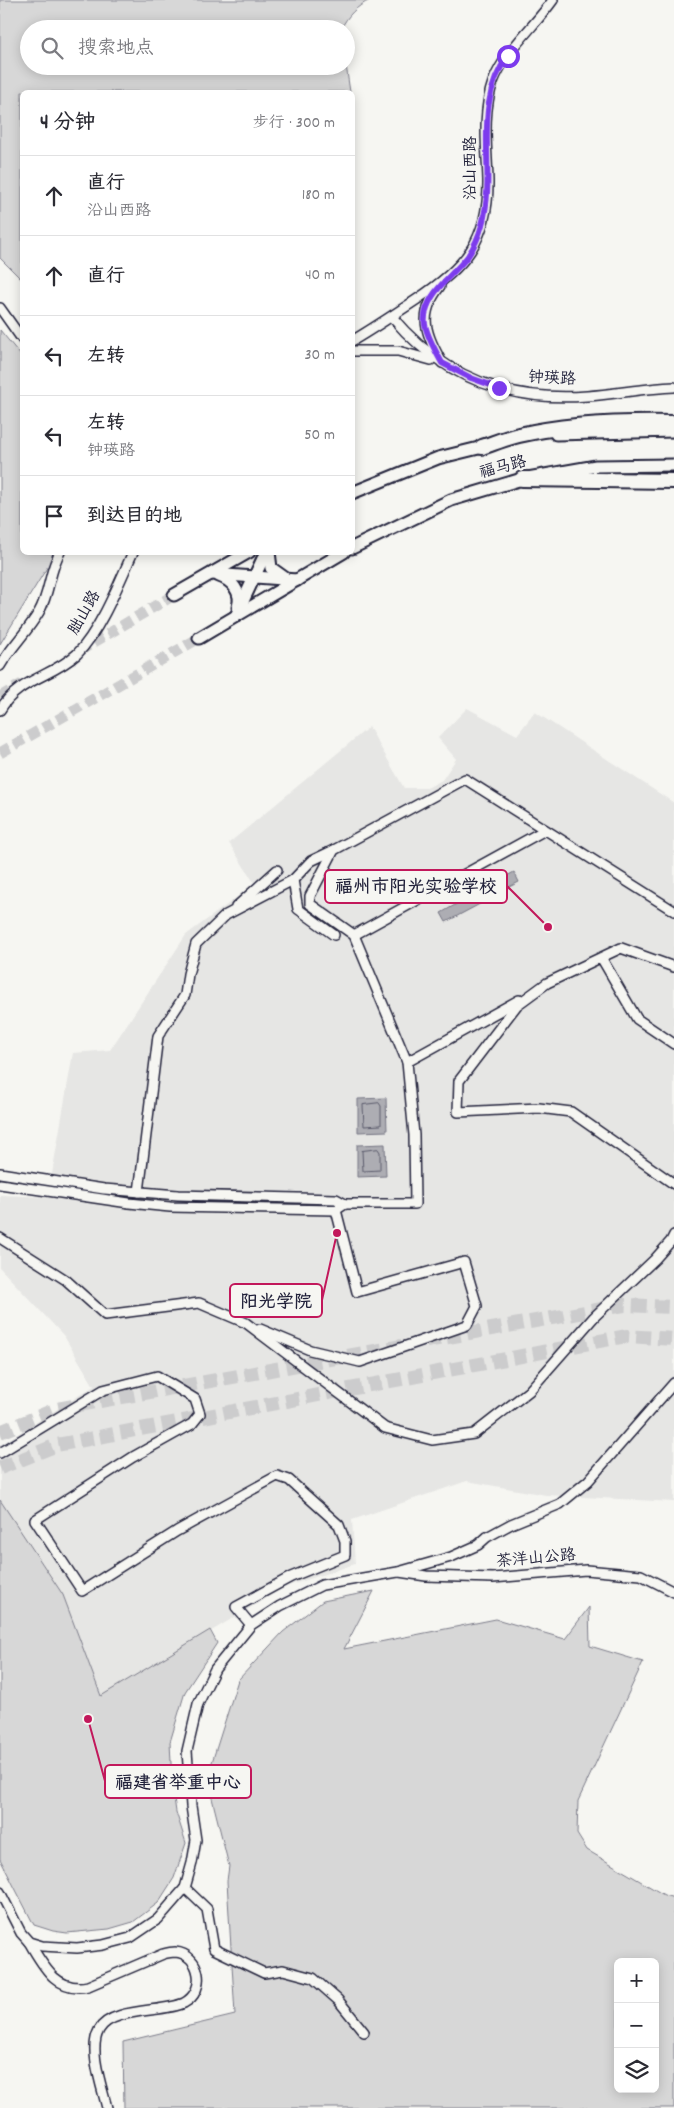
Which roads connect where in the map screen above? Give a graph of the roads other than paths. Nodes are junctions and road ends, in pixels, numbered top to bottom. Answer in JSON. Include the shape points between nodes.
{"nodes":[{"id":1,"x":553,"y":0,"type":"edge"},
{"id":2,"x":445,"y":280,"type":"junction"},
{"id":3,"x":0,"y":308,"type":"edge"},
{"id":4,"x":392,"y":317,"type":"junction"},
{"id":5,"x":20,"y":337,"type":"edge"},
{"id":6,"x":355,"y":339,"type":"edge"},
{"id":7,"x":355,"y":351,"type":"edge"},
{"id":8,"x":442,"y":363,"type":"junction"},
{"id":9,"x":674,"y":387,"type":"edge"},
{"id":10,"x":674,"y":422,"type":"edge"},
{"id":11,"x":674,"y":431,"type":"edge"},
{"id":12,"x":482,"y":447,"type":"junction"},
{"id":13,"x":674,"y":465,"type":"edge"},
{"id":14,"x":522,"y":478,"type":"junction"},
{"id":15,"x":674,"y":481,"type":"edge"},
{"id":16,"x":355,"y":493,"type":"edge"},
{"id":17,"x":355,"y":547,"type":"edge"},
{"id":18,"x":59,"y":555,"type":"edge"},
{"id":19,"x":131,"y":555,"type":"edge"},
{"id":20,"x":244,"y":555,"type":"edge"},
{"id":21,"x":265,"y":555,"type":"edge"},
{"id":22,"x":268,"y":555,"type":"edge"},
{"id":23,"x":339,"y":555,"type":"edge"},
{"id":24,"x":212,"y":574,"type":"junction"},
{"id":25,"x":254,"y":577,"type":"junction"},
{"id":26,"x":297,"y":580,"type":"junction"},
{"id":27,"x":174,"y":595,"type":"tunnel mouth"},
{"id":28,"x":236,"y":616,"type":"junction"},
{"id":29,"x":198,"y":638,"type":"tunnel mouth"},
{"id":30,"x":0,"y":666,"type":"edge"},
{"id":31,"x":0,"y":710,"type":"edge"},
{"id":32,"x":545,"y":830,"type":"junction"},
{"id":33,"x":334,"y":850,"type":"junction"},
{"id":34,"x":277,"y":870,"type":"dead end"},
{"id":35,"x":293,"y":880,"type":"junction"},
{"id":36,"x":674,"y":911,"type":"edge"},
{"id":37,"x":226,"y":915,"type":"junction"},
{"id":38,"x":334,"y":935,"type":"dead end"},
{"id":39,"x":354,"y":935,"type":"junction"},
{"id":40,"x":602,"y":959,"type":"junction"},
{"id":41,"x":674,"y":967,"type":"edge"},
{"id":42,"x":547,"y":983,"type":"junction"},
{"id":43,"x":674,"y":1044,"type":"edge"},
{"id":44,"x":407,"y":1062,"type":"junction"},
{"id":45,"x":0,"y":1173,"type":"edge"},
{"id":46,"x":0,"y":1184,"type":"edge"},
{"id":47,"x":674,"y":1184,"type":"edge"},
{"id":48,"x":75,"y":1185,"type":"junction"},
{"id":49,"x":139,"y":1192,"type":"junction"},
{"id":50,"x":73,"y":1195,"type":"junction"},
{"id":51,"x":178,"y":1195,"type":"junction"},
{"id":52,"x":345,"y":1204,"type":"junction"},
{"id":53,"x":180,"y":1207,"type":"junction"},
{"id":54,"x":336,"y":1210,"type":"junction"},
{"id":55,"x":674,"y":1235,"type":"edge"},
{"id":56,"x":0,"y":1238,"type":"edge"},
{"id":57,"x":246,"y":1323,"type":"junction"},
{"id":58,"x":674,"y":1383,"type":"edge"},
{"id":59,"x":0,"y":1453,"type":"edge"},
{"id":60,"x":398,"y":1572,"type":"junction"},
{"id":61,"x":674,"y":1592,"type":"edge"},
{"id":62,"x":251,"y":1625,"type":"junction"},
{"id":63,"x":185,"y":1888,"type":"junction"},
{"id":64,"x":0,"y":1892,"type":"edge"},
{"id":65,"x":30,"y":1942,"type":"junction"},
{"id":66,"x":364,"y":2032,"type":"dead end"},
{"id":67,"x":106,"y":2108,"type":"edge"}],
"edges":[{"from":1,"to":2,"type":"street","name":"沿山西路","via":[[508,56],[493,83],[487,110],[488,185],[482,226],[468,256]]},
{"from":2,"to":4,"type":"street","name":"沿山西路"},
{"from":2,"to":8,"type":"street","via":[[429,304],[425,323]]},
{"from":3,"to":5,"type":"street"},
{"from":4,"to":6,"type":"street"},
{"from":4,"to":8,"type":"street","name":"钟瑛路","via":[[420,347]]},
{"from":7,"to":8,"type":"street","via":[[398,351]]},
{"from":8,"to":9,"type":"street","name":"钟瑛路","via":[[499,388],[535,395],[588,396]]},
{"from":10,"to":12,"type":"highway","via":[[569,428],[519,435]]},
{"from":11,"to":12,"type":"main road","name":"福马路","via":[[556,434]]},
{"from":12,"to":16,"type":"main road","name":"福马路","via":[[438,458]]},
{"from":13,"to":14,"type":"main road","name":"福马路","via":[[596,466]]},
{"from":14,"to":15,"type":"highway"},
{"from":14,"to":17,"type":"main road","name":"福马路","via":[[451,500]]},
{"from":18,"to":30,"type":"street","via":[[39,612]]},
{"from":19,"to":31,"type":"street","name":"胐山路","via":[[86,644],[64,664],[12,694]]},
{"from":20,"to":24,"type":"main road"},
{"from":21,"to":25,"type":"main road"},
{"from":22,"to":26,"type":"main road","via":[[271,568],[282,577]]},
{"from":23,"to":26,"type":"main road"},
{"from":24,"to":25,"type":"main road"},
{"from":24,"to":27,"type":"main road"},
{"from":24,"to":28,"type":"main road","via":[[227,578],[236,589],[240,602]]},
{"from":25,"to":26,"type":"main road"},
{"from":25,"to":28,"type":"main road"},
{"from":26,"to":28,"type":"main road"},
{"from":28,"to":29,"type":"main road"},
{"from":32,"to":33,"type":"street","via":[[465,780]]},
{"from":32,"to":36,"type":"street"},
{"from":32,"to":39,"type":"street"},
{"from":33,"to":35,"type":"street","via":[[311,861]]},
{"from":33,"to":39,"type":"street","via":[[310,896],[310,904]]},
{"from":34,"to":37,"type":"street"},
{"from":35,"to":37,"type":"street"},
{"from":35,"to":38,"type":"street","via":[[298,909]]},
{"from":37,"to":49,"type":"street","via":[[196,944],[185,995],[158,1036]]},
{"from":39,"to":44,"type":"street"},
{"from":40,"to":41,"type":"street","via":[[621,948]]},
{"from":40,"to":42,"type":"street"},
{"from":40,"to":43,"type":"street","via":[[637,1019]]},
{"from":42,"to":44,"type":"street"},
{"from":42,"to":47,"type":"street","via":[[517,1005],[459,1081],[458,1112],[539,1108],[571,1112]]},
{"from":44,"to":52,"type":"street","via":[[414,1135],[415,1204]]},
{"from":45,"to":48,"type":"street"},
{"from":46,"to":50,"type":"street"},
{"from":48,"to":49,"type":"street"},
{"from":48,"to":50,"type":"street"},
{"from":49,"to":51,"type":"street"},
{"from":50,"to":53,"type":"street"},
{"from":51,"to":52,"type":"street","via":[[336,1199]]},
{"from":51,"to":53,"type":"street"},
{"from":52,"to":54,"type":"street"},
{"from":53,"to":54,"type":"street"},
{"from":54,"to":57,"type":"street","via":[[357,1292],[464,1262],[477,1306],[467,1324],[360,1362],[310,1350]]},
{"from":55,"to":57,"type":"street","via":[[655,1259],[594,1317],[529,1391],[474,1434],[432,1440],[385,1428]]},
{"from":56,"to":57,"type":"street","via":[[66,1280],[105,1314],[199,1303]]},
{"from":58,"to":60,"type":"street","via":[[570,1498],[511,1524],[451,1557]]},
{"from":59,"to":62,"type":"street","via":[[103,1390],[157,1376],[195,1399],[200,1414],[192,1424],[133,1457],[35,1520],[82,1591],[177,1531],[277,1476],[289,1480],[339,1525],[345,1541],[345,1555],[291,1577],[236,1607]]},
{"from":60,"to":61,"type":"street","name":"茶洋山公路","via":[[493,1578],[586,1570],[641,1575]]},
{"from":60,"to":62,"type":"street","via":[[322,1585]]},
{"from":62,"to":63,"type":"street","via":[[215,1669],[198,1704],[187,1751],[196,1840]]},
{"from":63,"to":65,"type":"street","via":[[158,1919],[130,1938],[77,1948]]},
{"from":63,"to":66,"type":"street","via":[[206,1909],[214,1949],[264,1973],[283,1970],[313,1978],[338,2000]]},
{"from":64,"to":65,"type":"street","via":[[21,1933]]},
{"from":65,"to":67,"type":"street","via":[[45,1969],[56,1980],[79,1988],[164,1954],[175,1952],[188,1956],[196,1966],[200,1979],[196,1991],[184,2003],[109,2018],[100,2027],[94,2048]]}]}
